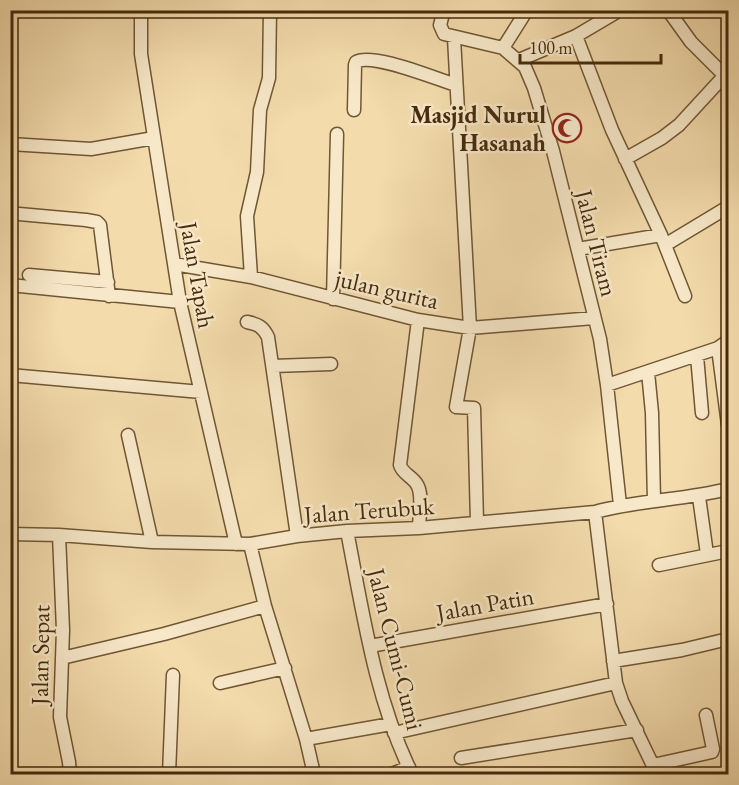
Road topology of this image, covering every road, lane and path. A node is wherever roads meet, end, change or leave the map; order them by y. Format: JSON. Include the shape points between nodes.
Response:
{"nodes":[{"id":1,"x":141,"y":10,"type":"edge"},
{"id":2,"x":270,"y":10,"type":"edge"},
{"id":3,"x":444,"y":10,"type":"edge"},
{"id":4,"x":527,"y":10,"type":"edge"},
{"id":5,"x":620,"y":10,"type":"edge"},
{"id":6,"x":668,"y":10,"type":"edge"},
{"id":7,"x":576,"y":36,"type":"junction"},
{"id":8,"x":454,"y":38,"type":"junction"},
{"id":9,"x":503,"y":48,"type":"junction"},
{"id":10,"x":519,"y":60,"type":"junction"},
{"id":11,"x":727,"y":77,"type":"edge"},
{"id":12,"x":456,"y":85,"type":"junction"},
{"id":13,"x":354,"y":110,"type":"dead end"},
{"id":14,"x":337,"y":134,"type":"dead end"},
{"id":15,"x":154,"y":138,"type":"junction"},
{"id":16,"x":10,"y":144,"type":"edge"},
{"id":17,"x":625,"y":159,"type":"junction"},
{"id":18,"x":729,"y":207,"type":"edge"},
{"id":19,"x":20,"y":214,"type":"dead end"},
{"id":20,"x":663,"y":240,"type":"junction"},
{"id":21,"x":578,"y":249,"type":"junction"},
{"id":22,"x":174,"y":264,"type":"junction"},
{"id":23,"x":29,"y":275,"type":"dead end"},
{"id":24,"x":251,"y":277,"type":"junction"},
{"id":25,"x":108,"y":282,"type":"junction"},
{"id":26,"x":10,"y":285,"type":"edge"},
{"id":27,"x":62,"y":285,"type":"junction"},
{"id":28,"x":109,"y":296,"type":"junction"},
{"id":29,"x":685,"y":296,"type":"dead end"},
{"id":30,"x":333,"y":299,"type":"junction"},
{"id":31,"x":180,"y":302,"type":"junction"},
{"id":32,"x":594,"y":318,"type":"junction"},
{"id":33,"x":418,"y":320,"type":"junction"},
{"id":34,"x":247,"y":322,"type":"dead end"},
{"id":35,"x":470,"y":328,"type":"junction"},
{"id":36,"x":724,"y":345,"type":"edge"},
{"id":37,"x":697,"y":356,"type":"junction"},
{"id":38,"x":331,"y":364,"type":"dead end"},
{"id":39,"x":273,"y":366,"type":"junction"},
{"id":40,"x":648,"y":372,"type":"junction"},
{"id":41,"x":10,"y":375,"type":"edge"},
{"id":42,"x":607,"y":385,"type":"junction"},
{"id":43,"x":201,"y":392,"type":"junction"},
{"id":44,"x":702,"y":413,"type":"dead end"},
{"id":45,"x":729,"y":425,"type":"edge"},
{"id":46,"x":128,"y":435,"type":"dead end"},
{"id":47,"x":729,"y":489,"type":"edge"},
{"id":48,"x":699,"y":497,"type":"junction"},
{"id":49,"x":654,"y":501,"type":"junction"},
{"id":50,"x":620,"y":506,"type":"junction"},
{"id":51,"x":595,"y":512,"type":"junction"},
{"id":52,"x":477,"y":522,"type":"junction"},
{"id":53,"x":419,"y":528,"type":"junction"},
{"id":54,"x":347,"y":531,"type":"junction"},
{"id":55,"x":10,"y":534,"type":"edge"},
{"id":56,"x":59,"y":535,"type":"junction"},
{"id":57,"x":297,"y":536,"type":"junction"},
{"id":58,"x":152,"y":542,"type":"junction"},
{"id":59,"x":236,"y":544,"type":"junction"},
{"id":60,"x":250,"y":544,"type":"junction"},
{"id":61,"x":729,"y":551,"type":"edge"},
{"id":62,"x":707,"y":554,"type":"junction"},
{"id":63,"x":659,"y":565,"type":"dead end"},
{"id":64,"x":607,"y":604,"type":"junction"},
{"id":65,"x":266,"y":606,"type":"junction"},
{"id":66,"x":729,"y":639,"type":"edge"},
{"id":67,"x":370,"y":646,"type":"junction"},
{"id":68,"x":62,"y":658,"type":"junction"},
{"id":69,"x":613,"y":661,"type":"junction"},
{"id":70,"x":285,"y":668,"type":"junction"},
{"id":71,"x":173,"y":675,"type":"dead end"},
{"id":72,"x":616,"y":682,"type":"junction"},
{"id":73,"x":220,"y":683,"type":"dead end"},
{"id":74,"x":706,"y":715,"type":"dead end"},
{"id":75,"x":392,"y":729,"type":"junction"},
{"id":76,"x":637,"y":730,"type":"junction"},
{"id":77,"x":306,"y":739,"type":"junction"},
{"id":78,"x":461,"y":758,"type":"dead end"},
{"id":79,"x":655,"y":770,"type":"edge"},
{"id":80,"x":411,"y":771,"type":"edge"},
{"id":81,"x":70,"y":774,"type":"edge"},
{"id":82,"x":169,"y":774,"type":"edge"},
{"id":83,"x":314,"y":774,"type":"edge"},
{"id":84,"x":392,"y":774,"type":"edge"}],
"edges":[{"from":1,"to":15,"type":"street","name":"Jalan Tapah","via":[[141,54]]},
{"from":2,"to":24,"type":"street","via":[[269,78],[260,110],[257,172],[247,216]]},
{"from":3,"to":8,"type":"street","via":[[442,32]]},
{"from":4,"to":9,"type":"street"},
{"from":5,"to":7,"type":"street"},
{"from":6,"to":11,"type":"street","via":[[691,42]]},
{"from":7,"to":10,"type":"street"},
{"from":7,"to":17,"type":"street"},
{"from":8,"to":9,"type":"street"},
{"from":8,"to":12,"type":"street"},
{"from":9,"to":10,"type":"street","name":"Jalan Tiram"},
{"from":10,"to":21,"type":"street","name":"Jalan Tiram","via":[[534,88]]},
{"from":11,"to":17,"type":"street","via":[[679,125]]},
{"from":12,"to":13,"type":"street","via":[[362,58],[355,65]]},
{"from":12,"to":35,"type":"street"},
{"from":14,"to":30,"type":"street"},
{"from":15,"to":16,"type":"street","via":[[92,149]]},
{"from":15,"to":22,"type":"street","name":"Jalan Tapah"},
{"from":17,"to":20,"type":"street"},
{"from":18,"to":20,"type":"street"},
{"from":19,"to":25,"type":"street","via":[[97,222],[102,230]]},
{"from":20,"to":21,"type":"street"},
{"from":20,"to":29,"type":"street"},
{"from":21,"to":32,"type":"street","name":"Jalan Tiram"},
{"from":22,"to":24,"type":"street","name":"julan gurita"},
{"from":22,"to":31,"type":"street","name":"Jalan Tapah"},
{"from":23,"to":27,"type":"street"},
{"from":24,"to":30,"type":"street","name":"julan gurita"},
{"from":25,"to":27,"type":"street"},
{"from":25,"to":28,"type":"street"},
{"from":26,"to":27,"type":"street"},
{"from":27,"to":28,"type":"street"},
{"from":28,"to":31,"type":"street"},
{"from":30,"to":33,"type":"street","name":"julan gurita"},
{"from":31,"to":43,"type":"street","name":"Jalan Tapah"},
{"from":32,"to":35,"type":"street","name":"julan gurita"},
{"from":32,"to":42,"type":"street","name":"Jalan Tiram"},
{"from":33,"to":35,"type":"street","name":"julan gurita"},
{"from":33,"to":53,"type":"street","via":[[400,465],[419,490]]},
{"from":34,"to":39,"type":"street","via":[[264,329]]},
{"from":35,"to":52,"type":"street","via":[[456,407],[474,408]]},
{"from":36,"to":37,"type":"street"},
{"from":36,"to":45,"type":"street"},
{"from":37,"to":40,"type":"street"},
{"from":37,"to":44,"type":"street"},
{"from":38,"to":39,"type":"street"},
{"from":39,"to":57,"type":"street"},
{"from":40,"to":42,"type":"street"},
{"from":40,"to":49,"type":"street"},
{"from":41,"to":43,"type":"street"},
{"from":42,"to":50,"type":"street","name":"Jalan Tiram"},
{"from":43,"to":59,"type":"street","name":"Jalan Tapah"},
{"from":46,"to":58,"type":"street"},
{"from":47,"to":48,"type":"street","name":"Jalan Terubuk"},
{"from":48,"to":49,"type":"street","name":"Jalan Terubuk"},
{"from":48,"to":62,"type":"street"},
{"from":49,"to":50,"type":"street","name":"Jalan Terubuk"},
{"from":50,"to":51,"type":"street","name":"Jalan Terubuk"},
{"from":51,"to":52,"type":"street","name":"Jalan Terubuk"},
{"from":51,"to":64,"type":"street"},
{"from":52,"to":53,"type":"street","name":"Jalan Terubuk"},
{"from":53,"to":54,"type":"street","name":"Jalan Terubuk"},
{"from":54,"to":57,"type":"street","name":"Jalan Terubuk"},
{"from":54,"to":67,"type":"street","name":"Jalan Cumi-Cumi"},
{"from":55,"to":56,"type":"street","name":"Jalan Terubuk"},
{"from":56,"to":58,"type":"street","name":"Jalan Terubuk"},
{"from":56,"to":68,"type":"street","name":"Jalan Sepat"},
{"from":57,"to":60,"type":"street","name":"Jalan Terubuk"},
{"from":58,"to":59,"type":"street","name":"Jalan Terubuk"},
{"from":59,"to":60,"type":"street","name":"Jalan Terubuk"},
{"from":60,"to":65,"type":"street"},
{"from":61,"to":62,"type":"street"},
{"from":62,"to":63,"type":"street"},
{"from":64,"to":67,"type":"street","name":"Jalan Patin"},
{"from":64,"to":69,"type":"street"},
{"from":65,"to":68,"type":"street"},
{"from":65,"to":70,"type":"street"},
{"from":66,"to":69,"type":"street"},
{"from":67,"to":75,"type":"street","name":"Jalan Cumi-Cumi"},
{"from":68,"to":81,"type":"street","name":"Jalan Sepat","via":[[60,717]]},
{"from":69,"to":72,"type":"street"},
{"from":70,"to":73,"type":"street"},
{"from":70,"to":77,"type":"street"},
{"from":71,"to":82,"type":"street"},
{"from":72,"to":75,"type":"street"},
{"from":72,"to":76,"type":"street"},
{"from":74,"to":79,"type":"street","via":[[712,752]]},
{"from":75,"to":77,"type":"street"},
{"from":75,"to":80,"type":"street","name":"Jalan Cumi-Cumi"},
{"from":76,"to":78,"type":"street"},
{"from":76,"to":79,"type":"street"},
{"from":77,"to":83,"type":"street"},
{"from":80,"to":84,"type":"street"}]}
